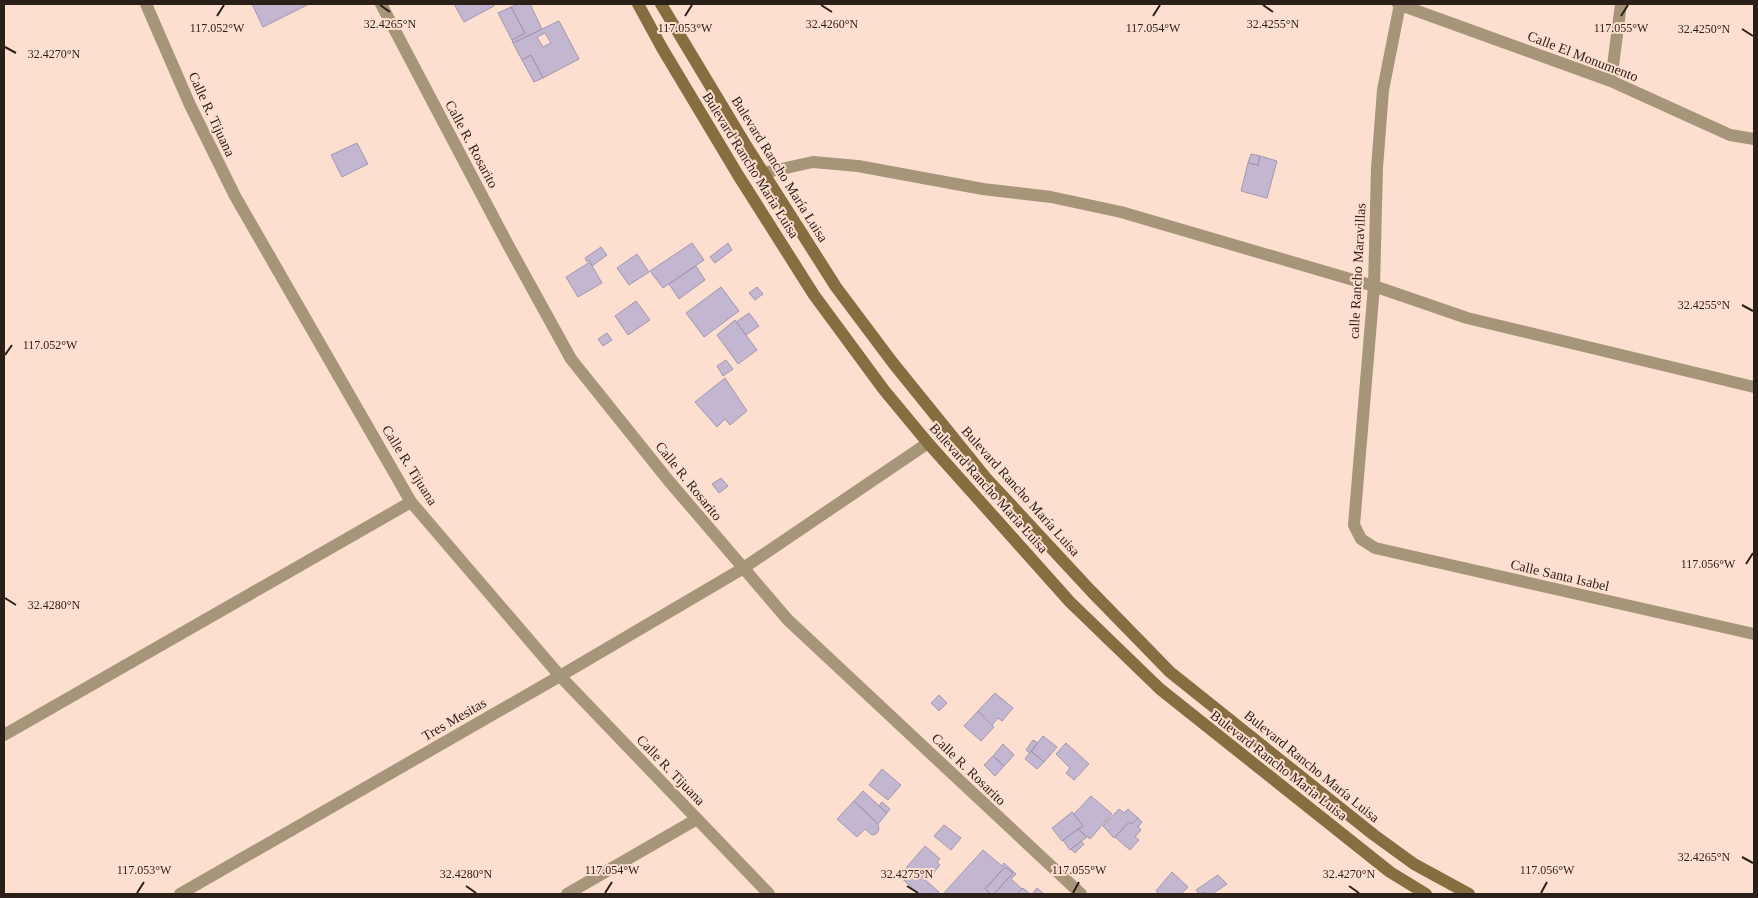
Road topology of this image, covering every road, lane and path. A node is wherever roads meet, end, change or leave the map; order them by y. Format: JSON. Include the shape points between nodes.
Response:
{"nodes":[{"id":1,"x":146,"y":4,"type":"edge"},
{"id":2,"x":381,"y":4,"type":"edge"},
{"id":3,"x":638,"y":4,"type":"edge"},
{"id":4,"x":661,"y":4,"type":"edge"},
{"id":5,"x":1399,"y":4,"type":"edge"},
{"id":6,"x":1621,"y":4,"type":"edge"},
{"id":7,"x":1612,"y":81,"type":"junction"},
{"id":8,"x":1754,"y":139,"type":"edge"},
{"id":9,"x":763,"y":173,"type":"junction"},
{"id":10,"x":1374,"y":286,"type":"junction"},
{"id":11,"x":1754,"y":387,"type":"edge"},
{"id":12,"x":928,"y":443,"type":"junction"},
{"id":13,"x":411,"y":502,"type":"junction"},
{"id":14,"x":1361,"y":539,"type":"joint"},
{"id":15,"x":742,"y":568,"type":"junction"},
{"id":16,"x":1754,"y":634,"type":"edge"},
{"id":17,"x":560,"y":676,"type":"junction"},
{"id":18,"x":4,"y":735,"type":"edge"},
{"id":19,"x":697,"y":819,"type":"junction"},
{"id":20,"x":180,"y":894,"type":"edge"},
{"id":21,"x":567,"y":894,"type":"edge"},
{"id":22,"x":769,"y":894,"type":"edge"},
{"id":23,"x":1081,"y":894,"type":"edge"},
{"id":24,"x":1426,"y":894,"type":"edge"},
{"id":25,"x":1469,"y":894,"type":"edge"}],
"edges":[{"from":1,"to":13,"type":"street","name":"Calle R. Tijuana","via":[[190,105],[236,196]]},
{"from":2,"to":15,"type":"street","name":"Calle R. Rosarito","via":[[572,359]]},
{"from":3,"to":12,"type":"street","name":"Bulevard Rancho Maria Luisa","via":[[738,175],[814,295],[884,390]]},
{"from":4,"to":9,"type":"street","name":"Bulevard Rancho María Luisa"},
{"from":5,"to":7,"type":"street","name":"Calle El Monumento"},
{"from":5,"to":10,"type":"street","name":"calle Rancho Maravillas","via":[[1383,90]]},
{"from":6,"to":7,"type":"street"},
{"from":7,"to":8,"type":"street","name":"Calle El Monumento","via":[[1730,135]]},
{"from":9,"to":10,"type":"street","via":[[814,162],[840,164],[983,189],[1051,196],[1121,212]]},
{"from":9,"to":25,"type":"street","name":"Bulevard Rancho María Luisa","via":[[836,287],[986,478],[1170,672],[1374,835],[1414,864]]},
{"from":10,"to":11,"type":"street","via":[[1467,318]]},
{"from":10,"to":14,"type":"street","name":"calle Rancho Maravillas","via":[[1354,525]]},
{"from":12,"to":15,"type":"street","name":"Tres Mesitas"},
{"from":12,"to":24,"type":"street","name":"Bulevard Rancho Maria Luisa","via":[[1070,602],[1160,689],[1390,872]]},
{"from":13,"to":17,"type":"street","name":"Calle R. Tijuana"},
{"from":13,"to":18,"type":"street"},
{"from":14,"to":16,"type":"street","name":"Calle Santa Isabel","via":[[1375,548]]},
{"from":15,"to":17,"type":"street","name":"Tres Mesitas"},
{"from":15,"to":23,"type":"street","name":"Calle R. Rosarito","via":[[788,620]]},
{"from":17,"to":19,"type":"street","name":"Calle R. Tijuana"},
{"from":17,"to":20,"type":"street","name":"Tres Mesitas"},
{"from":19,"to":21,"type":"street"},
{"from":19,"to":22,"type":"street","name":"Calle R. Tijuana"}]}
